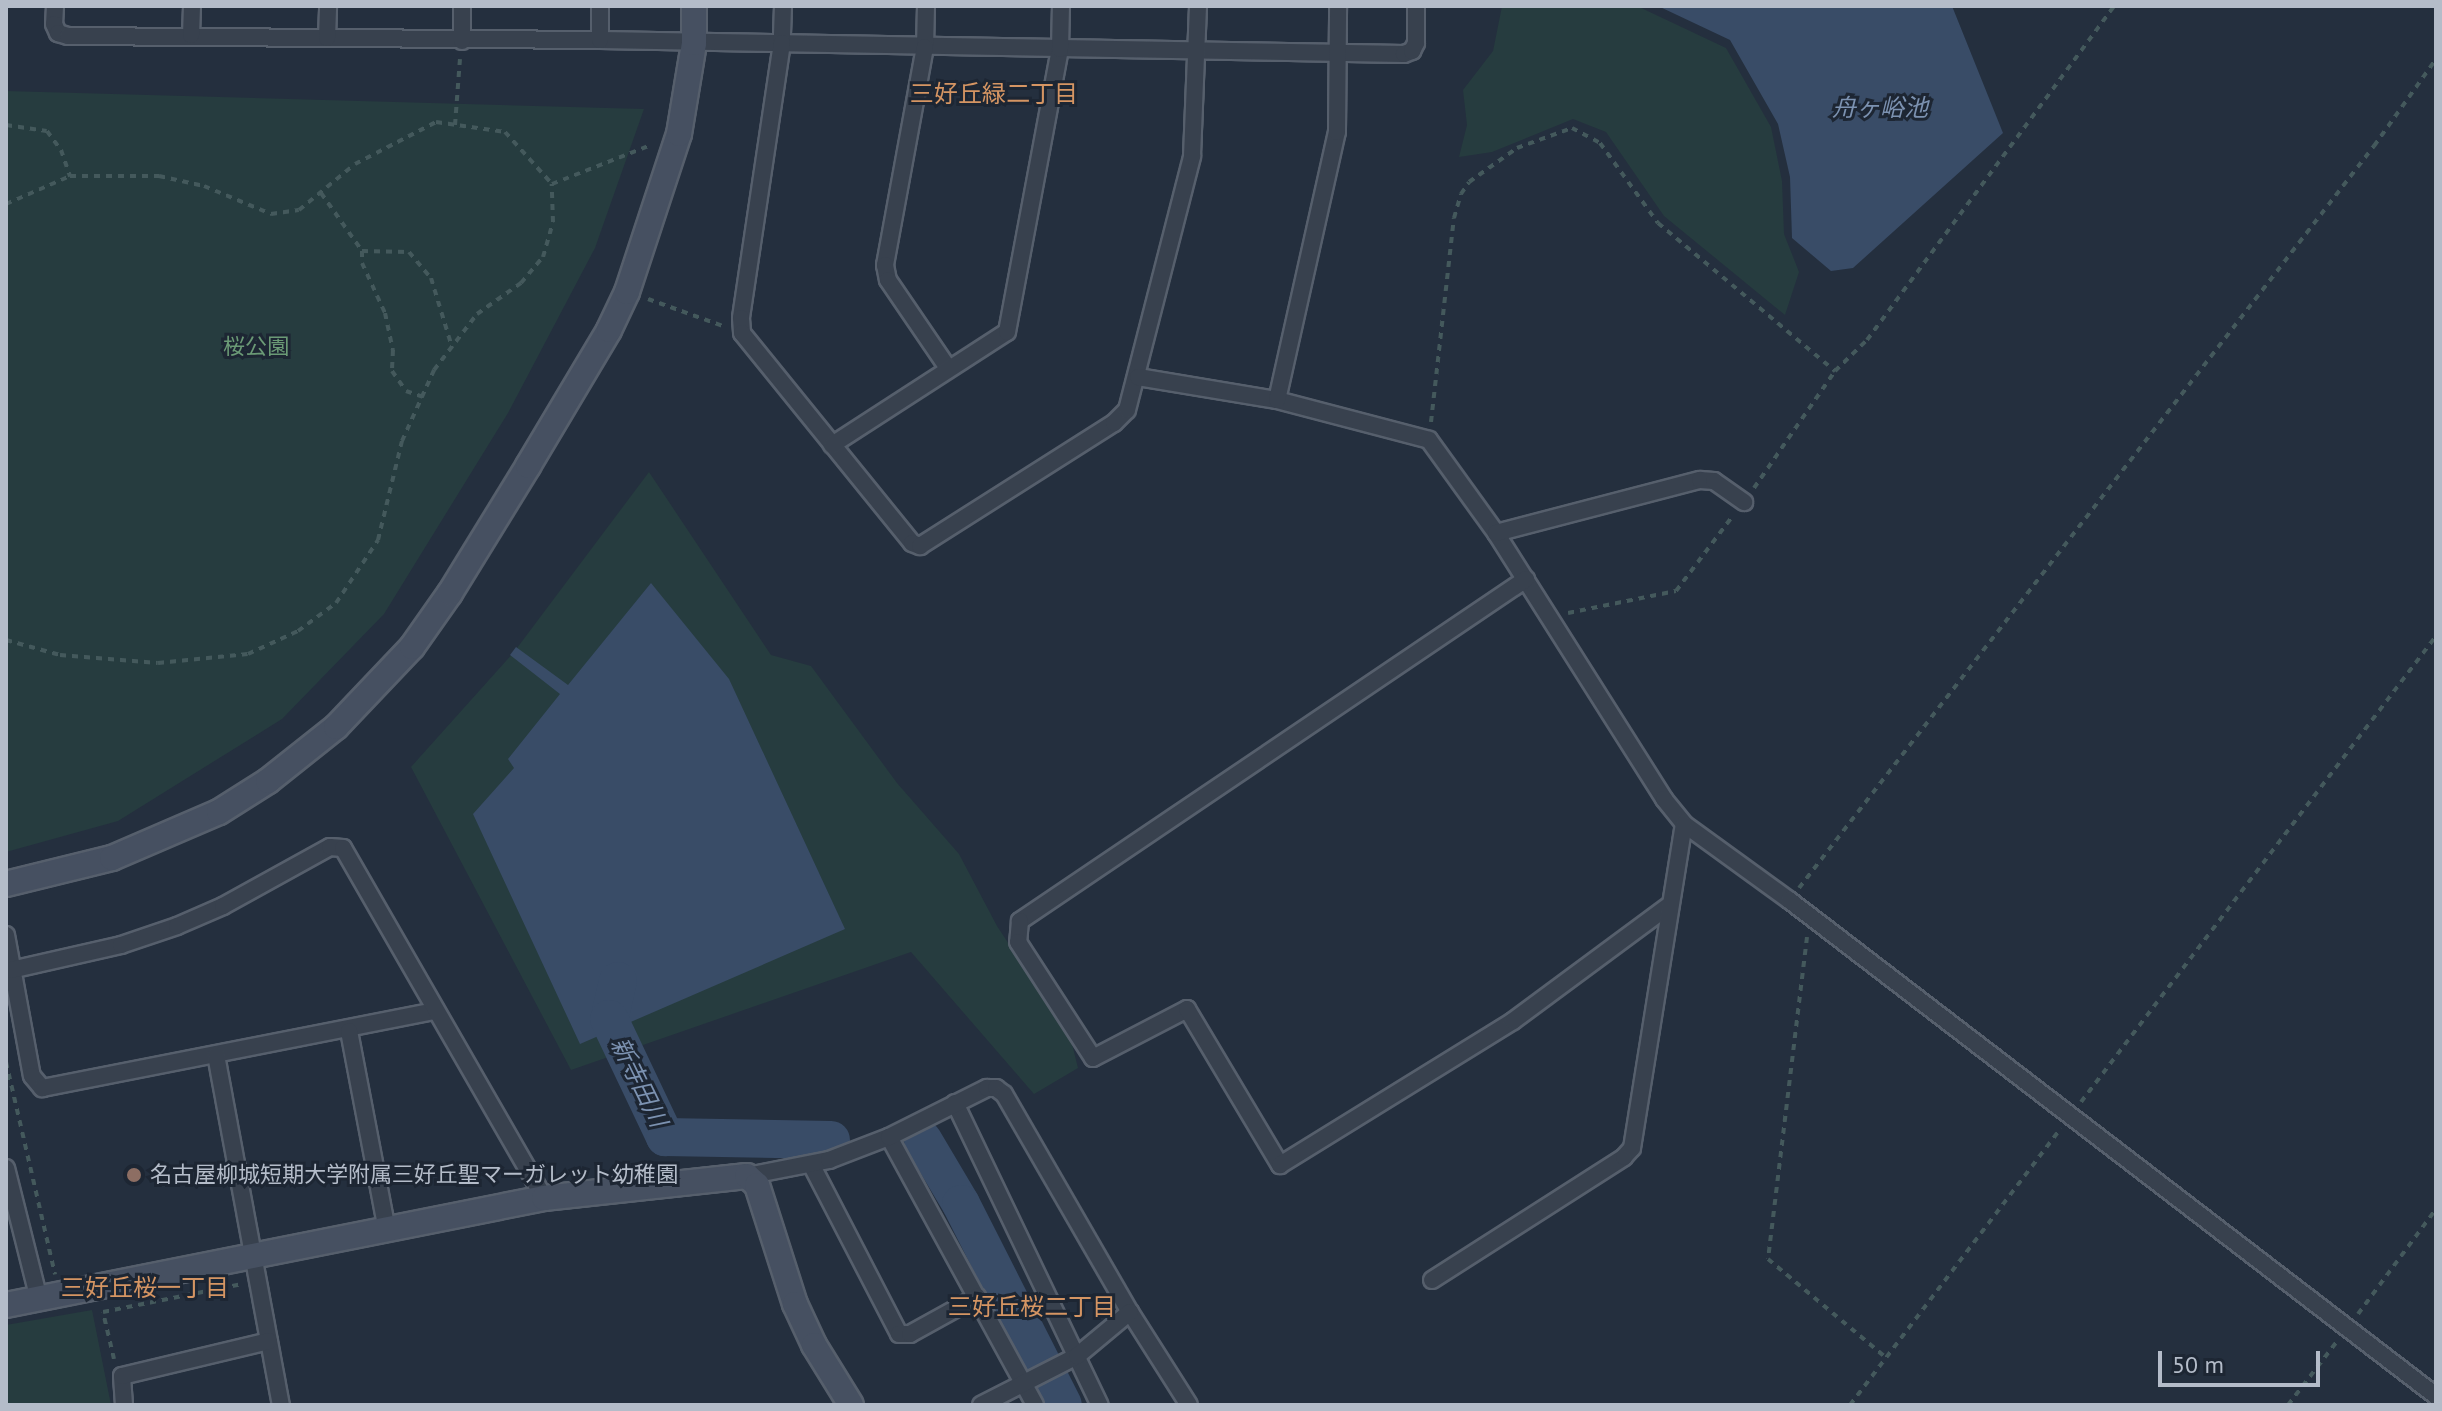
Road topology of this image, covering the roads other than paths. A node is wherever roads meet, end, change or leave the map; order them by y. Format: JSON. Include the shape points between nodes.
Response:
{"nodes":[{"id":1,"x":55,"y":6,"type":"edge"},
{"id":2,"x":192,"y":6,"type":"edge"},
{"id":3,"x":328,"y":6,"type":"edge"},
{"id":4,"x":462,"y":6,"type":"edge"},
{"id":5,"x":600,"y":6,"type":"edge"},
{"id":6,"x":694,"y":6,"type":"edge"},
{"id":7,"x":783,"y":6,"type":"edge"},
{"id":8,"x":926,"y":6,"type":"edge"},
{"id":9,"x":1061,"y":6,"type":"edge"},
{"id":10,"x":1198,"y":6,"type":"edge"},
{"id":11,"x":1338,"y":6,"type":"edge"},
{"id":12,"x":1416,"y":6,"type":"edge"},
{"id":13,"x":191,"y":35,"type":"junction"},
{"id":14,"x":327,"y":38,"type":"junction"},
{"id":15,"x":600,"y":40,"type":"junction"},
{"id":16,"x":462,"y":41,"type":"junction"},
{"id":17,"x":694,"y":43,"type":"junction"},
{"id":18,"x":782,"y":43,"type":"junction"},
{"id":19,"x":925,"y":47,"type":"junction"},
{"id":20,"x":1060,"y":49,"type":"junction"},
{"id":21,"x":1198,"y":51,"type":"junction"},
{"id":22,"x":1337,"y":52,"type":"junction"},
{"id":23,"x":948,"y":368,"type":"junction"},
{"id":24,"x":1138,"y":377,"type":"junction"},
{"id":25,"x":1277,"y":400,"type":"junction"},
{"id":26,"x":832,"y":445,"type":"junction"},
{"id":27,"x":1744,"y":502,"type":"road end"},
{"id":28,"x":1496,"y":533,"type":"junction"},
{"id":29,"x":1526,"y":579,"type":"junction"},
{"id":30,"x":1684,"y":824,"type":"junction"},
{"id":31,"x":6,"y":884,"type":"edge"},
{"id":32,"x":1670,"y":905,"type":"junction"},
{"id":33,"x":6,"y":935,"type":"edge"},
{"id":34,"x":11,"y":970,"type":"junction"},
{"id":35,"x":436,"y":1011,"type":"junction"},
{"id":36,"x":349,"y":1031,"type":"junction"},
{"id":37,"x":216,"y":1055,"type":"junction"},
{"id":38,"x":955,"y":1103,"type":"junction"},
{"id":39,"x":889,"y":1137,"type":"junction"},
{"id":40,"x":811,"y":1164,"type":"junction"},
{"id":41,"x":6,"y":1168,"type":"edge"},
{"id":42,"x":747,"y":1176,"type":"junction"},
{"id":43,"x":544,"y":1198,"type":"junction"},
{"id":44,"x":387,"y":1230,"type":"junction"},
{"id":45,"x":257,"y":1268,"type":"junction"},
{"id":46,"x":1432,"y":1280,"type":"dead end"},
{"id":47,"x":977,"y":1297,"type":"junction"},
{"id":48,"x":50,"y":1298,"type":"junction"},
{"id":49,"x":6,"y":1305,"type":"edge"},
{"id":50,"x":1130,"y":1312,"type":"junction"},
{"id":51,"x":269,"y":1341,"type":"junction"},
{"id":52,"x":1077,"y":1356,"type":"junction"},
{"id":53,"x":1024,"y":1382,"type":"junction"},
{"id":54,"x":2436,"y":1396,"type":"edge"},
{"id":55,"x":124,"y":1405,"type":"edge"},
{"id":56,"x":281,"y":1405,"type":"edge"},
{"id":57,"x":851,"y":1405,"type":"edge"},
{"id":58,"x":981,"y":1405,"type":"edge"},
{"id":59,"x":1035,"y":1405,"type":"edge"},
{"id":60,"x":1100,"y":1405,"type":"edge"},
{"id":61,"x":1189,"y":1405,"type":"edge"}],
"edges":[{"from":1,"to":13,"type":"street","via":[[54,24],[58,33],[68,36]]},
{"from":2,"to":13,"type":"street"},
{"from":3,"to":14,"type":"street"},
{"from":4,"to":16,"type":"street"},
{"from":5,"to":15,"type":"street"},
{"from":6,"to":17,"type":"street"},
{"from":7,"to":18,"type":"street"},
{"from":8,"to":19,"type":"street"},
{"from":9,"to":20,"type":"street"},
{"from":10,"to":21,"type":"street"},
{"from":11,"to":22,"type":"street"},
{"from":12,"to":22,"type":"street","via":[[1412,51]]},
{"from":13,"to":14,"type":"street"},
{"from":14,"to":16,"type":"street"},
{"from":15,"to":16,"type":"street"},
{"from":15,"to":17,"type":"street"},
{"from":17,"to":18,"type":"street"},
{"from":17,"to":31,"type":"street","via":[[679,134],[627,292],[609,330],[450,593],[391,673],[304,754],[219,812],[112,858]]},
{"from":18,"to":19,"type":"street"},
{"from":18,"to":26,"type":"street","via":[[742,333]]},
{"from":19,"to":20,"type":"street"},
{"from":19,"to":23,"type":"street","via":[[885,265],[888,280]]},
{"from":20,"to":21,"type":"street"},
{"from":20,"to":23,"type":"street","via":[[1010,326],[1002,337]]},
{"from":21,"to":22,"type":"street"},
{"from":21,"to":24,"type":"street","via":[[1192,156]]},
{"from":22,"to":25,"type":"street","via":[[1337,132]]},
{"from":23,"to":26,"type":"street"},
{"from":24,"to":25,"type":"street"},
{"from":24,"to":26,"type":"street","via":[[1121,418],[920,546],[912,543]]},
{"from":25,"to":28,"type":"street","via":[[1429,440]]},
{"from":27,"to":28,"type":"street","via":[[1714,481],[1700,480]]},
{"from":28,"to":29,"type":"street"},
{"from":29,"to":30,"type":"street"},
{"from":29,"to":32,"type":"street","via":[[1020,921],[1018,942],[1093,1058],[1187,1009],[1280,1165],[1513,1021]]},
{"from":30,"to":32,"type":"street"},
{"from":30,"to":54,"type":"street"},
{"from":32,"to":46,"type":"street","via":[[1632,1148]]},
{"from":33,"to":34,"type":"street"},
{"from":34,"to":35,"type":"street","via":[[121,945],[177,926],[339,847],[346,850]]},
{"from":34,"to":37,"type":"street","via":[[32,1076],[42,1088]]},
{"from":35,"to":36,"type":"street"},
{"from":35,"to":43,"type":"street"},
{"from":36,"to":37,"type":"street"},
{"from":36,"to":44,"type":"street"},
{"from":37,"to":45,"type":"street"},
{"from":38,"to":39,"type":"street"},
{"from":38,"to":50,"type":"street","via":[[993,1087],[1004,1094]]},
{"from":38,"to":52,"type":"street"},
{"from":39,"to":40,"type":"street"},
{"from":39,"to":47,"type":"street"},
{"from":40,"to":42,"type":"street"},
{"from":40,"to":47,"type":"street","via":[[899,1334],[910,1334]]},
{"from":41,"to":48,"type":"street"},
{"from":42,"to":43,"type":"street"},
{"from":42,"to":57,"type":"street","via":[[757,1185],[795,1304]]},
{"from":43,"to":44,"type":"street"},
{"from":44,"to":45,"type":"street"},
{"from":45,"to":48,"type":"street"},
{"from":45,"to":51,"type":"street"},
{"from":47,"to":53,"type":"street"},
{"from":48,"to":49,"type":"street"},
{"from":50,"to":52,"type":"street"},
{"from":50,"to":61,"type":"street"},
{"from":51,"to":55,"type":"street","via":[[131,1372],[122,1376],[120,1385]]},
{"from":51,"to":56,"type":"street"},
{"from":52,"to":53,"type":"street"},
{"from":52,"to":60,"type":"street"},
{"from":53,"to":58,"type":"street"},
{"from":53,"to":59,"type":"street"}]}
